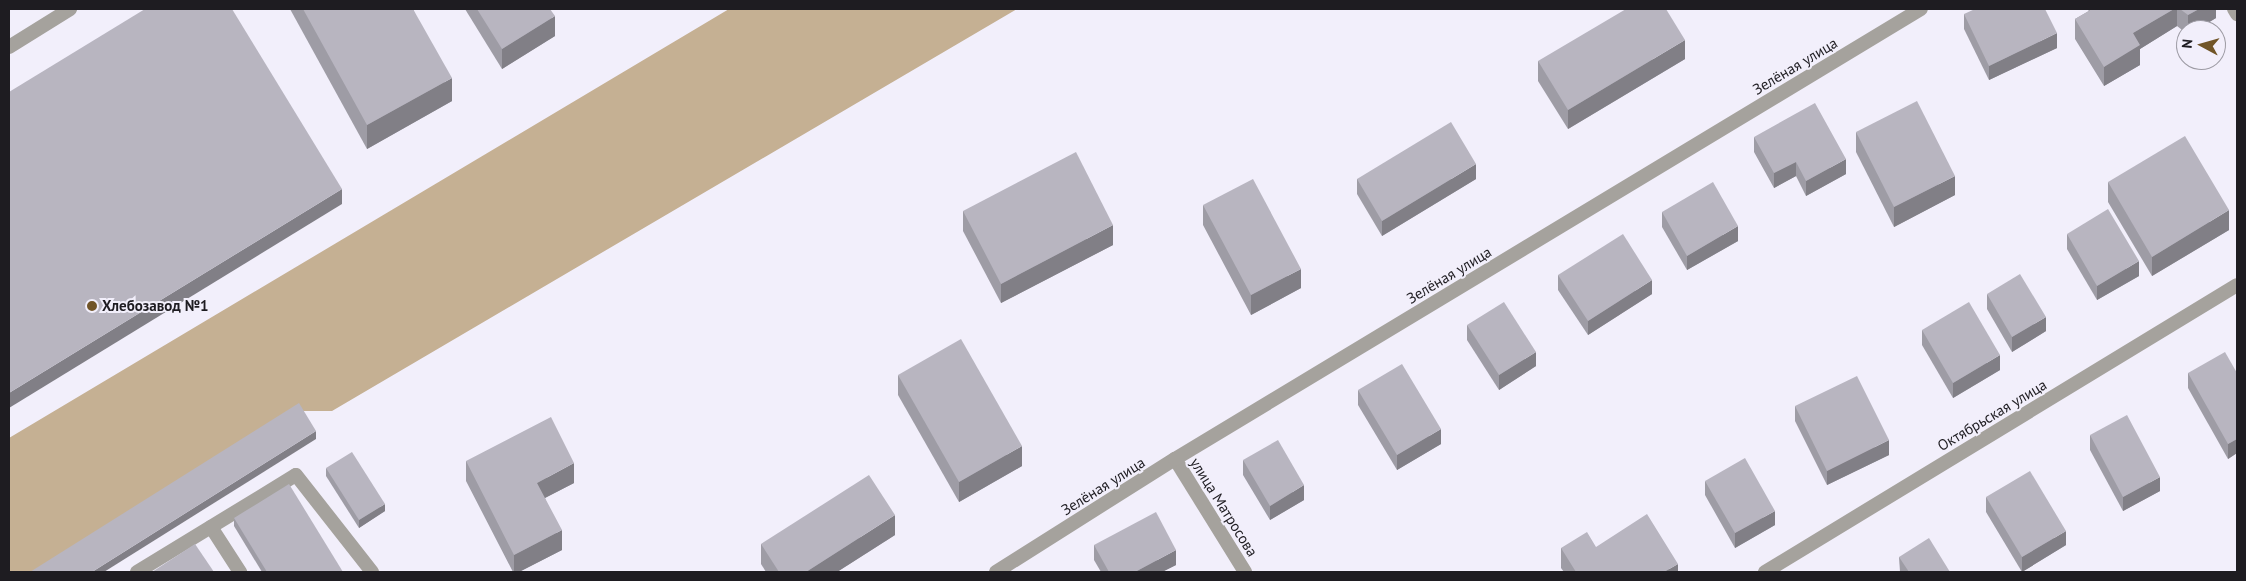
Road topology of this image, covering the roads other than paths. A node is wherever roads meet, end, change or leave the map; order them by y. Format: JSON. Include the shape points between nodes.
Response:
{"nodes":[{"id":1,"x":70,"y":9,"type":"edge"},
{"id":2,"x":1921,"y":9,"type":"edge"},
{"id":3,"x":2234,"y":9,"type":"edge"},
{"id":4,"x":2237,"y":14,"type":"edge"},
{"id":5,"x":9,"y":47,"type":"edge"},
{"id":6,"x":2237,"y":286,"type":"edge"},
{"id":7,"x":1175,"y":459,"type":"junction"},
{"id":8,"x":211,"y":527,"type":"junction"},
{"id":9,"x":136,"y":572,"type":"edge"},
{"id":10,"x":240,"y":572,"type":"edge"},
{"id":11,"x":372,"y":572,"type":"edge"},
{"id":12,"x":996,"y":572,"type":"edge"},
{"id":13,"x":1245,"y":572,"type":"edge"},
{"id":14,"x":1765,"y":572,"type":"edge"}],
"edges":[{"from":1,"to":5,"type":"street"},
{"from":2,"to":7,"type":"street","name":"Зелёная улица"},
{"from":3,"to":4,"type":"street"},
{"from":6,"to":14,"type":"street","name":"Октябрьская улица"},
{"from":7,"to":12,"type":"street","name":"Зелёная улица"},
{"from":7,"to":13,"type":"street","name":"улица Матросова"},
{"from":8,"to":9,"type":"street"},
{"from":8,"to":10,"type":"street"},
{"from":8,"to":11,"type":"street","via":[[296,476]]}]}
